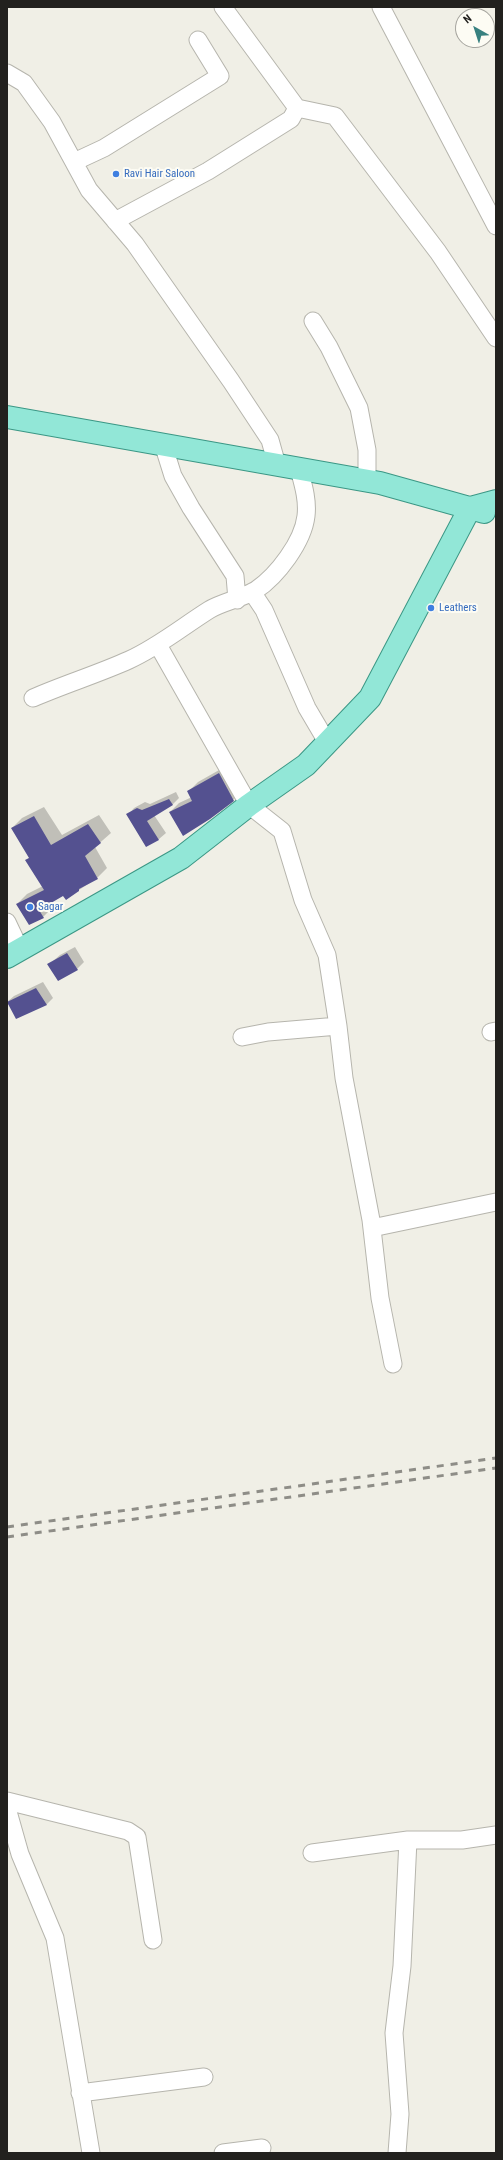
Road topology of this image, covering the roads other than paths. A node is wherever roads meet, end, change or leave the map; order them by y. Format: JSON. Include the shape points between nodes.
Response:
{"nodes":[{"id":1,"x":223,"y":7,"type":"edge"},
{"id":2,"x":381,"y":7,"type":"edge"},
{"id":3,"x":198,"y":40,"type":"dead end"},
{"id":4,"x":7,"y":73,"type":"edge"},
{"id":5,"x":297,"y":108,"type":"junction"},
{"id":6,"x":74,"y":162,"type":"junction"},
{"id":7,"x":115,"y":221,"type":"junction"},
{"id":8,"x":496,"y":226,"type":"edge"},
{"id":9,"x":313,"y":321,"type":"dead end"},
{"id":10,"x":496,"y":338,"type":"edge"},
{"id":11,"x":7,"y":417,"type":"edge"},
{"id":12,"x":163,"y":444,"type":"junction"},
{"id":13,"x":277,"y":464,"type":"junction"},
{"id":14,"x":299,"y":468,"type":"junction"},
{"id":15,"x":367,"y":481,"type":"junction"},
{"id":16,"x":496,"y":501,"type":"edge"},
{"id":17,"x":470,"y":508,"type":"junction"},
{"id":18,"x":496,"y":516,"type":"edge"},
{"id":19,"x":252,"y":592,"type":"junction"},
{"id":20,"x":237,"y":600,"type":"junction"},
{"id":21,"x":158,"y":645,"type":"junction"},
{"id":22,"x":33,"y":698,"type":"dead end"},
{"id":23,"x":327,"y":742,"type":"junction"},
{"id":24,"x":249,"y":805,"type":"junction"},
{"id":25,"x":113,"y":898,"type":"junction"},
{"id":26,"x":9,"y":940,"type":"edge"},
{"id":27,"x":7,"y":970,"type":"edge"},
{"id":28,"x":338,"y":1026,"type":"junction"},
{"id":29,"x":242,"y":1037,"type":"dead end"},
{"id":30,"x":496,"y":1202,"type":"edge"},
{"id":31,"x":372,"y":1228,"type":"junction"},
{"id":32,"x":393,"y":1364,"type":"dead end"},
{"id":33,"x":7,"y":1801,"type":"edge"},
{"id":34,"x":7,"y":1808,"type":"edge"},
{"id":35,"x":496,"y":1835,"type":"edge"},
{"id":36,"x":408,"y":1840,"type":"junction"},
{"id":37,"x":312,"y":1853,"type":"dead end"},
{"id":38,"x":153,"y":1940,"type":"dead end"},
{"id":39,"x":204,"y":2077,"type":"dead end"},
{"id":40,"x":80,"y":2093,"type":"junction"},
{"id":41,"x":262,"y":2148,"type":"dead end"},
{"id":42,"x":91,"y":2153,"type":"edge"},
{"id":43,"x":223,"y":2153,"type":"edge"},
{"id":44,"x":397,"y":2153,"type":"edge"}],
"edges":[{"from":1,"to":5,"type":"street"},
{"from":2,"to":8,"type":"street"},
{"from":3,"to":6,"type":"street","via":[[220,76],[104,148]]},
{"from":4,"to":6,"type":"street","via":[[24,83],[52,122]]},
{"from":5,"to":7,"type":"street","via":[[291,119],[208,171]]},
{"from":5,"to":10,"type":"street","via":[[335,116],[434,246]]},
{"from":6,"to":7,"type":"street","via":[[89,190]]},
{"from":7,"to":13,"type":"street","via":[[135,244],[231,381],[270,440]]},
{"from":9,"to":15,"type":"street","via":[[360,408],[367,450]]},
{"from":11,"to":12,"type":"main road"},
{"from":12,"to":13,"type":"main road"},
{"from":12,"to":20,"type":"street","via":[[173,476],[235,576]]},
{"from":13,"to":14,"type":"main road"},
{"from":14,"to":15,"type":"main road"},
{"from":14,"to":19,"type":"street","via":[[305,491],[306,517],[298,540],[280,568]]},
{"from":15,"to":17,"type":"main road"},
{"from":16,"to":17,"type":"main road"},
{"from":17,"to":18,"type":"main road"},
{"from":17,"to":23,"type":"main road","via":[[370,698]]},
{"from":19,"to":20,"type":"street"},
{"from":19,"to":23,"type":"street","via":[[264,610],[306,708]]},
{"from":20,"to":21,"type":"street","via":[[210,609]]},
{"from":21,"to":22,"type":"street","via":[[130,660]]},
{"from":21,"to":24,"type":"street"},
{"from":23,"to":24,"type":"main road","via":[[306,765]]},
{"from":24,"to":25,"type":"main road","via":[[181,858]]},
{"from":24,"to":28,"type":"street","via":[[282,831],[303,900],[327,955]]},
{"from":25,"to":26,"type":"main road"},
{"from":25,"to":27,"type":"main road","via":[[105,915]]},
{"from":28,"to":29,"type":"street","via":[[268,1032]]},
{"from":28,"to":31,"type":"street","via":[[344,1078]]},
{"from":30,"to":31,"type":"street"},
{"from":31,"to":32,"type":"street","via":[[380,1298]]},
{"from":33,"to":38,"type":"street","via":[[128,1831],[136,1836]]},
{"from":34,"to":40,"type":"street","via":[[20,1854],[54,1938]]},
{"from":35,"to":36,"type":"street","via":[[462,1840]]},
{"from":36,"to":37,"type":"street"},
{"from":36,"to":44,"type":"street","via":[[402,1966],[394,2033],[400,2114]]},
{"from":39,"to":40,"type":"street"},
{"from":40,"to":42,"type":"street"},
{"from":41,"to":43,"type":"street"}]}
